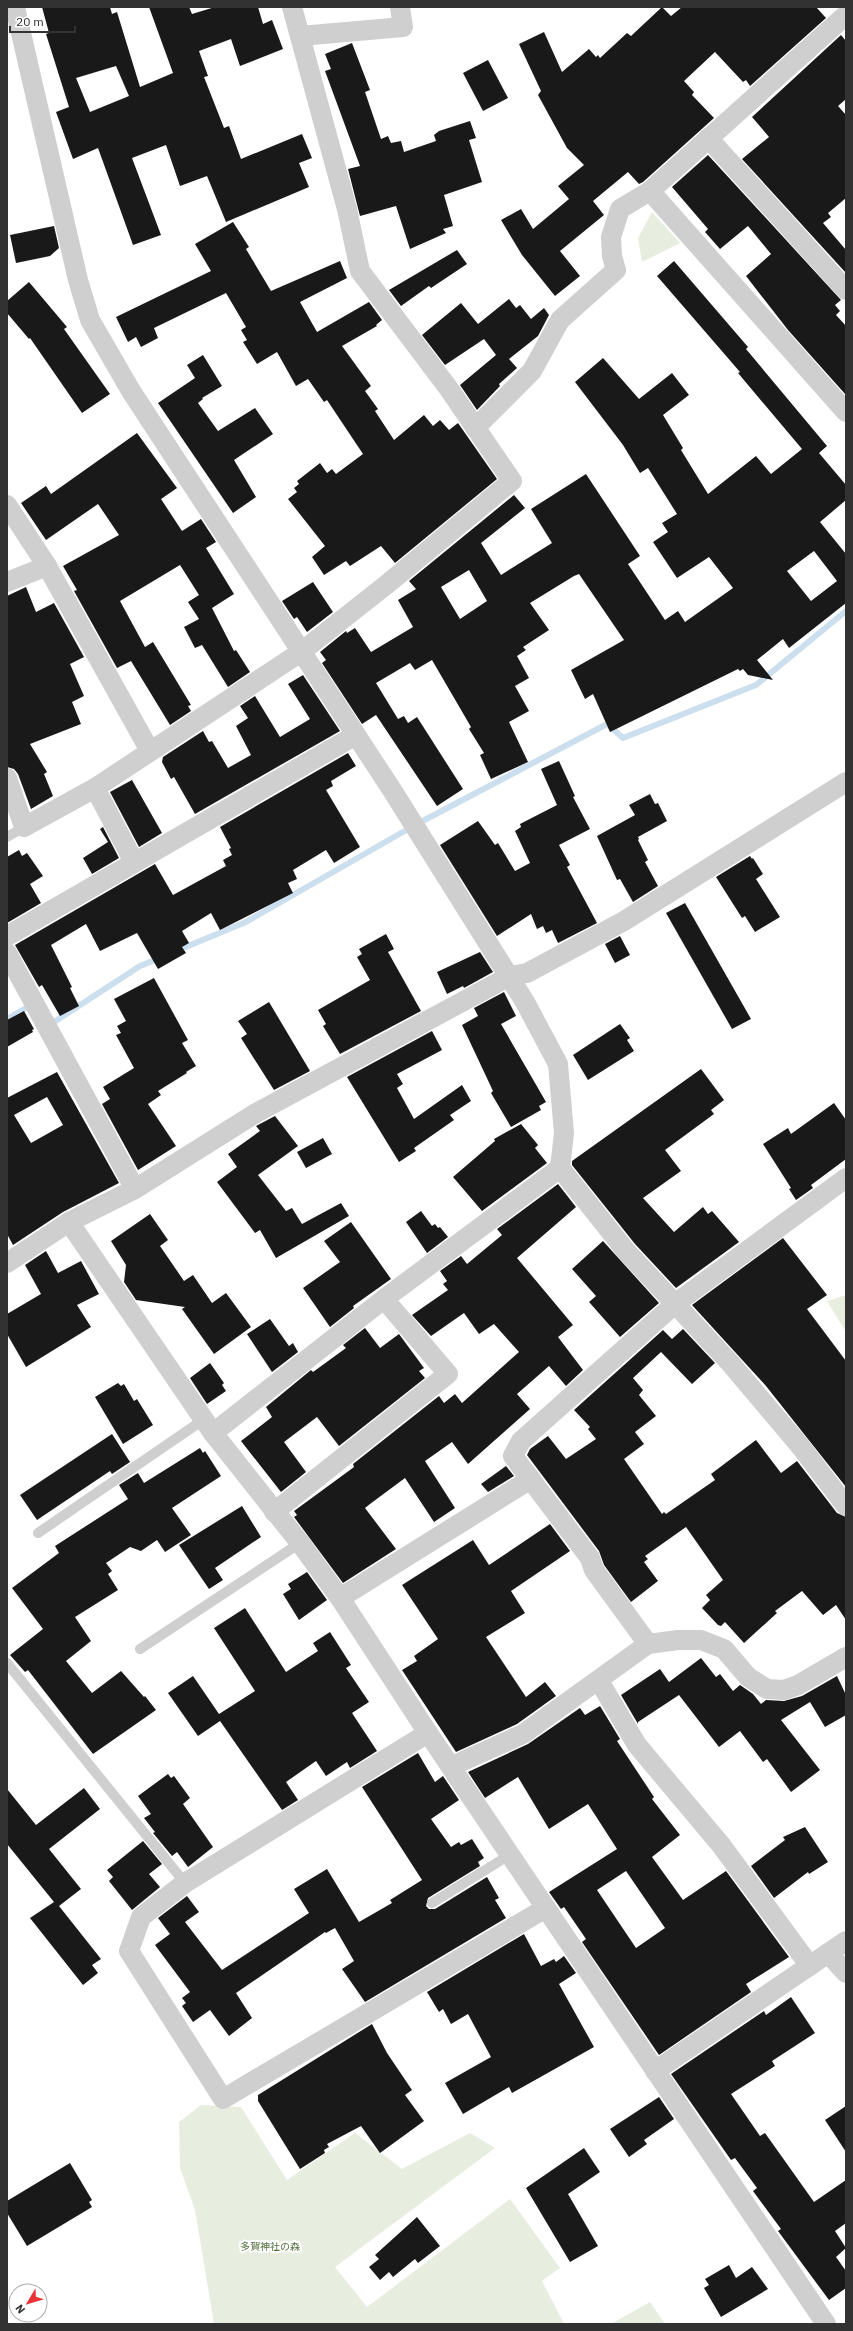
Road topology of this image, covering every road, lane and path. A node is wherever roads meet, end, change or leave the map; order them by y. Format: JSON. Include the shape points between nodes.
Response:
{"nodes":[{"id":1,"x":15,"y":7,"type":"edge"},
{"id":2,"x":292,"y":7,"type":"edge"},
{"id":3,"x":400,"y":7,"type":"edge"},
{"id":4,"x":846,"y":15,"type":"edge"},
{"id":5,"x":300,"y":36,"type":"junction"},
{"id":6,"x":708,"y":138,"type":"junction"},
{"id":7,"x":650,"y":191,"type":"junction"},
{"id":8,"x":846,"y":290,"type":"edge"},
{"id":9,"x":846,"y":412,"type":"edge"},
{"id":10,"x":475,"y":428,"type":"junction"},
{"id":11,"x":7,"y":505,"type":"edge"},
{"id":12,"x":47,"y":566,"type":"junction"},
{"id":13,"x":7,"y":582,"type":"edge"},
{"id":14,"x":301,"y":652,"type":"junction"},
{"id":15,"x":356,"y":735,"type":"junction"},
{"id":16,"x":150,"y":751,"type":"junction"},
{"id":17,"x":7,"y":778,"type":"edge"},
{"id":18,"x":846,"y":782,"type":"edge"},
{"id":19,"x":95,"y":788,"type":"junction"},
{"id":20,"x":15,"y":832,"type":"edge"},
{"id":21,"x":134,"y":862,"type":"junction"},
{"id":22,"x":7,"y":936,"type":"edge"},
{"id":23,"x":7,"y":953,"type":"edge"},
{"id":24,"x":510,"y":976,"type":"junction"},
{"id":25,"x":560,"y":1168,"type":"junction"},
{"id":26,"x":846,"y":1178,"type":"edge"},
{"id":27,"x":135,"y":1189,"type":"junction"},
{"id":28,"x":69,"y":1222,"type":"junction"},
{"id":29,"x":7,"y":1263,"type":"edge"},
{"id":30,"x":384,"y":1299,"type":"junction"},
{"id":31,"x":676,"y":1303,"type":"junction"},
{"id":32,"x":208,"y":1426,"type":"junction"},
{"id":33,"x":530,"y":1479,"type":"junction"},
{"id":34,"x":846,"y":1506,"type":"edge"},
{"id":35,"x":274,"y":1512,"type":"junction"},
{"id":36,"x":38,"y":1533,"type":"dead end"},
{"id":37,"x":300,"y":1543,"type":"junction"},
{"id":38,"x":340,"y":1598,"type":"junction"},
{"id":39,"x":648,"y":1644,"type":"junction"},
{"id":40,"x":140,"y":1649,"type":"dead end"},
{"id":41,"x":846,"y":1657,"type":"edge"},
{"id":42,"x":7,"y":1663,"type":"edge"},
{"id":43,"x":599,"y":1681,"type":"junction"},
{"id":44,"x":428,"y":1733,"type":"junction"},
{"id":45,"x":452,"y":1766,"type":"junction"},
{"id":46,"x":511,"y":1854,"type":"junction"},
{"id":47,"x":186,"y":1883,"type":"junction"},
{"id":48,"x":432,"y":1903,"type":"dead end"},
{"id":49,"x":546,"y":1908,"type":"junction"},
{"id":50,"x":846,"y":1941,"type":"edge"},
{"id":51,"x":828,"y":1953,"type":"junction"},
{"id":52,"x":810,"y":1966,"type":"junction"},
{"id":53,"x":846,"y":1974,"type":"edge"},
{"id":54,"x":655,"y":2072,"type":"junction"},
{"id":55,"x":826,"y":2324,"type":"edge"}],
"edges":[{"from":1,"to":14,"type":"street","via":[[78,280],[90,320],[132,391]]},
{"from":2,"to":5,"type":"street"},
{"from":3,"to":5,"type":"street","via":[[403,27]]},
{"from":4,"to":6,"type":"street"},
{"from":5,"to":10,"type":"street","via":[[347,209],[360,271],[449,389]]},
{"from":6,"to":7,"type":"street"},
{"from":6,"to":8,"type":"street"},
{"from":7,"to":9,"type":"street"},
{"from":7,"to":10,"type":"street","via":[[620,209],[610,237],[616,270],[560,320],[532,371]]},
{"from":10,"to":14,"type":"street","via":[[512,481]]},
{"from":11,"to":12,"type":"street"},
{"from":12,"to":13,"type":"street"},
{"from":12,"to":16,"type":"street"},
{"from":14,"to":15,"type":"street"},
{"from":14,"to":16,"type":"street"},
{"from":15,"to":21,"type":"street"},
{"from":15,"to":24,"type":"street"},
{"from":16,"to":19,"type":"street"},
{"from":17,"to":20,"type":"street"},
{"from":18,"to":24,"type":"street","via":[[624,922],[527,973]]},
{"from":19,"to":20,"type":"street"},
{"from":19,"to":21,"type":"street"},
{"from":21,"to":22,"type":"street"},
{"from":23,"to":27,"type":"street"},
{"from":24,"to":25,"type":"street","via":[[558,1064],[564,1133]]},
{"from":24,"to":27,"type":"street","via":[[256,1113]]},
{"from":25,"to":30,"type":"street"},
{"from":25,"to":31,"type":"street","via":[[626,1252]]},
{"from":26,"to":31,"type":"street"},
{"from":27,"to":28,"type":"street"},
{"from":28,"to":29,"type":"street"},
{"from":28,"to":32,"type":"street"},
{"from":30,"to":32,"type":"street"},
{"from":30,"to":35,"type":"street","via":[[448,1374]]},
{"from":31,"to":33,"type":"street","via":[[521,1441],[513,1456]]},
{"from":31,"to":34,"type":"street","via":[[791,1435]]},
{"from":32,"to":35,"type":"street"},
{"from":32,"to":36,"type":"lane"},
{"from":33,"to":38,"type":"street"},
{"from":33,"to":39,"type":"street","via":[[590,1558],[594,1570]]},
{"from":35,"to":37,"type":"street"},
{"from":37,"to":38,"type":"street"},
{"from":37,"to":40,"type":"lane"},
{"from":38,"to":44,"type":"street"},
{"from":39,"to":41,"type":"street","via":[[700,1640],[724,1649],[748,1677],[767,1689],[784,1690],[798,1685]]},
{"from":39,"to":43,"type":"street"},
{"from":42,"to":47,"type":"lane"},
{"from":43,"to":45,"type":"street","via":[[523,1734]]},
{"from":43,"to":52,"type":"street","via":[[637,1745],[722,1845]]},
{"from":44,"to":45,"type":"street"},
{"from":44,"to":47,"type":"street"},
{"from":45,"to":46,"type":"street"},
{"from":46,"to":48,"type":"lane"},
{"from":46,"to":49,"type":"street"},
{"from":47,"to":49,"type":"street","via":[[141,1917],[129,1951],[223,2099]]},
{"from":49,"to":54,"type":"street"},
{"from":50,"to":51,"type":"street"},
{"from":51,"to":52,"type":"street"},
{"from":51,"to":53,"type":"street"},
{"from":52,"to":54,"type":"street"},
{"from":54,"to":55,"type":"street"}]}
